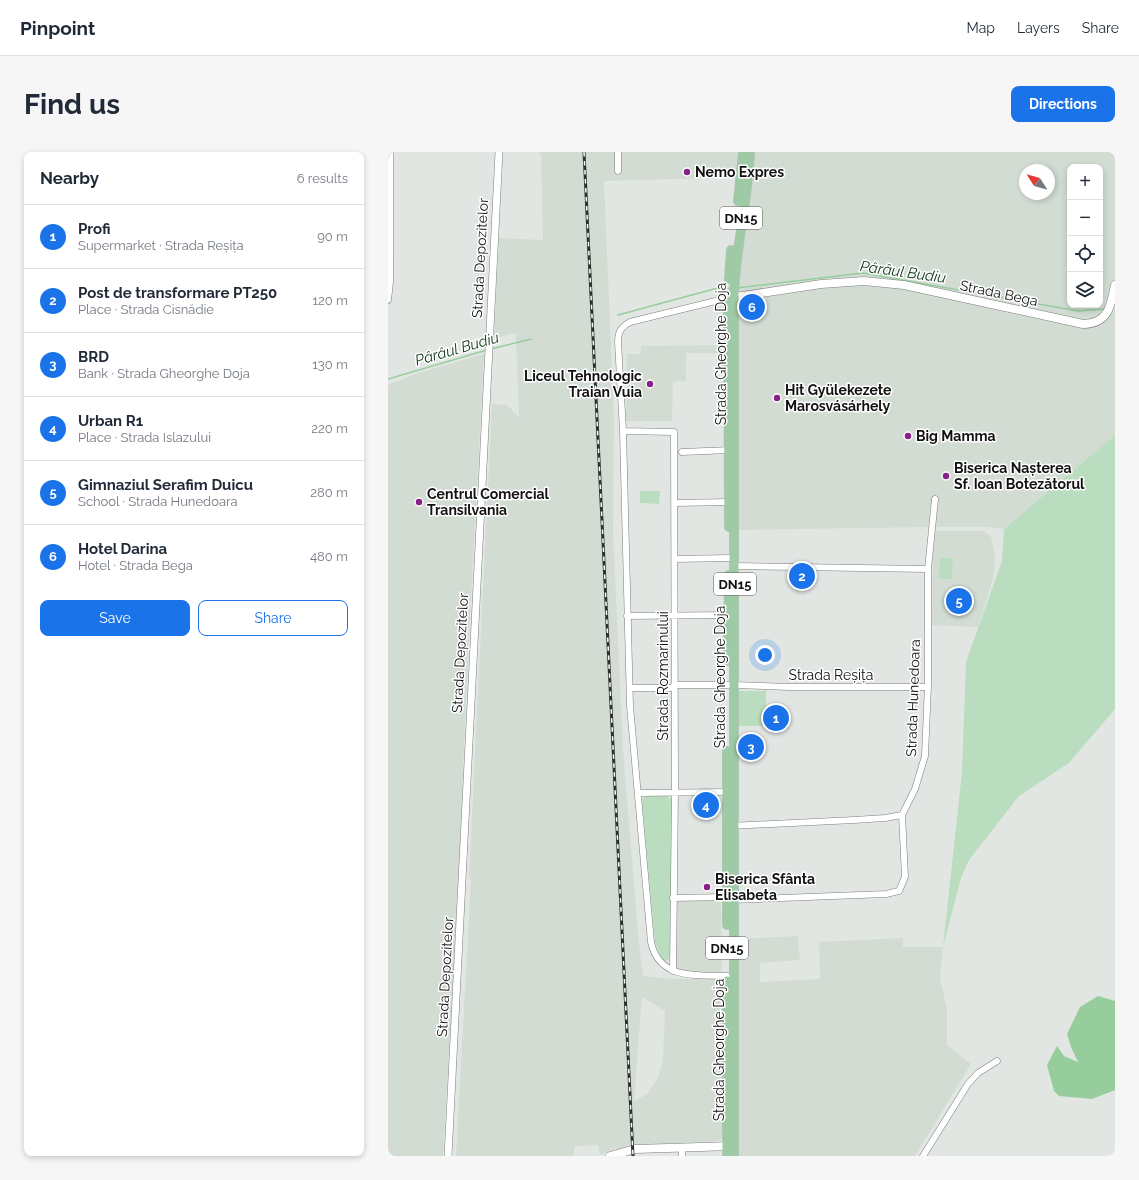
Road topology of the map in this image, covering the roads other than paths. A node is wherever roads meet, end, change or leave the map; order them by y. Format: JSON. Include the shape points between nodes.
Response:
{"nodes":[{"id":1,"x":390,"y":152,"type":"edge"},
{"id":2,"x":499,"y":152,"type":"edge"},
{"id":3,"x":618,"y":152,"type":"edge"},
{"id":4,"x":743,"y":152,"type":"edge"},
{"id":5,"x":750,"y":152,"type":"edge"},
{"id":6,"x":618,"y":171,"type":"dead end"},
{"id":7,"x":1115,"y":285,"type":"edge"},
{"id":8,"x":731,"y":292,"type":"junction"},
{"id":9,"x":388,"y":300,"type":"edge"},
{"id":10,"x":623,"y":431,"type":"junction"},
{"id":11,"x":732,"y":450,"type":"junction"},
{"id":12,"x":682,"y":452,"type":"dead end"},
{"id":13,"x":935,"y":498,"type":"dead end"},
{"id":14,"x":729,"y":502,"type":"junction"},
{"id":15,"x":675,"y":503,"type":"junction"},
{"id":16,"x":729,"y":558,"type":"junction"},
{"id":17,"x":675,"y":559,"type":"junction"},
{"id":18,"x":735,"y":566,"type":"junction"},
{"id":19,"x":928,"y":569,"type":"junction"},
{"id":20,"x":728,"y":615,"type":"junction"},
{"id":21,"x":627,"y":616,"type":"junction"},
{"id":22,"x":674,"y":616,"type":"junction"},
{"id":23,"x":731,"y":685,"type":"junction"},
{"id":24,"x":674,"y":687,"type":"junction"},
{"id":25,"x":928,"y":687,"type":"junction"},
{"id":26,"x":630,"y":688,"type":"junction"},
{"id":27,"x":675,"y":792,"type":"junction"},
{"id":28,"x":726,"y":792,"type":"junction"},
{"id":29,"x":638,"y":793,"type":"junction"},
{"id":30,"x":902,"y":815,"type":"junction"},
{"id":31,"x":730,"y":826,"type":"junction"},
{"id":32,"x":673,"y":898,"type":"junction"},
{"id":33,"x":730,"y":899,"type":"junction"},
{"id":34,"x":673,"y":971,"type":"junction"},
{"id":35,"x":726,"y":976,"type":"junction"},
{"id":36,"x":997,"y":1061,"type":"dead end"},
{"id":37,"x":730,"y":1146,"type":"junction"},
{"id":38,"x":682,"y":1152,"type":"edge"},
{"id":39,"x":448,"y":1156,"type":"edge"},
{"id":40,"x":610,"y":1156,"type":"edge"},
{"id":41,"x":726,"y":1156,"type":"edge"},
{"id":42,"x":734,"y":1156,"type":"edge"},
{"id":43,"x":923,"y":1156,"type":"edge"}],
"edges":[{"from":1,"to":9,"type":"street"},
{"from":2,"to":39,"type":"street","name":"Strada Depozitelor"},
{"from":3,"to":6,"type":"street"},
{"from":4,"to":8,"type":"main road","name":"Strada Gheorghe Doja","number":"DN15","via":[[732,240]]},
{"from":5,"to":8,"type":"main road","name":"Strada Gheorghe Doja","number":"DN15"},
{"from":7,"to":8,"type":"main road","name":"Strada Bega","via":[[1107,313],[1101,320],[1092,324],[1082,324],[904,285],[864,282]]},
{"from":8,"to":10,"type":"street","via":[[622,326],[618,333],[618,342]]},
{"from":8,"to":11,"type":"main road","name":"Strada Gheorghe Doja","number":"DN15"},
{"from":10,"to":15,"type":"street","name":"Strada Rozmarinului","via":[[674,432]]},
{"from":10,"to":21,"type":"street"},
{"from":11,"to":12,"type":"street"},
{"from":11,"to":14,"type":"main road","name":"Strada Gheorghe Doja","number":"DN15"},
{"from":11,"to":18,"type":"main road","name":"Strada Gheorghe Doja","number":"DN15"},
{"from":13,"to":19,"type":"street","name":"Strada Hunedoara"},
{"from":14,"to":15,"type":"street"},
{"from":14,"to":16,"type":"main road","name":"Strada Gheorghe Doja","number":"DN15"},
{"from":15,"to":17,"type":"street","name":"Strada Rozmarinului"},
{"from":16,"to":17,"type":"street"},
{"from":16,"to":20,"type":"main road","name":"Strada Gheorghe Doja","number":"DN15"},
{"from":17,"to":22,"type":"street","name":"Strada Rozmarinului"},
{"from":18,"to":19,"type":"street"},
{"from":18,"to":23,"type":"main road","name":"Strada Gheorghe Doja","number":"DN15"},
{"from":19,"to":25,"type":"street","name":"Strada Hunedoara"},
{"from":20,"to":22,"type":"street"},
{"from":20,"to":23,"type":"main road","name":"Strada Gheorghe Doja","number":"DN15"},
{"from":21,"to":22,"type":"street"},
{"from":21,"to":26,"type":"street"},
{"from":22,"to":24,"type":"street","name":"Strada Rozmarinului"},
{"from":23,"to":24,"type":"street","name":"Strada Reșița"},
{"from":23,"to":25,"type":"street","name":"Strada Reșița"},
{"from":23,"to":28,"type":"main road","name":"Strada Gheorghe Doja","number":"DN15"},
{"from":23,"to":31,"type":"main road","name":"Strada Gheorghe Doja","number":"DN15"},
{"from":24,"to":26,"type":"street","name":"Strada Reșița"},
{"from":24,"to":27,"type":"street","name":"Strada Rozmarinului"},
{"from":25,"to":30,"type":"street","name":"Strada Hunedoara","via":[[924,756],[915,789]]},
{"from":26,"to":29,"type":"street"},
{"from":27,"to":28,"type":"street"},
{"from":27,"to":29,"type":"street"},
{"from":27,"to":32,"type":"street","name":"Strada Rozmarinului"},
{"from":28,"to":31,"type":"main road","name":"Strada Gheorghe Doja","number":"DN15"},
{"from":29,"to":34,"type":"street","via":[[651,942],[656,957]]},
{"from":30,"to":31,"type":"street"},
{"from":30,"to":33,"type":"street","via":[[905,877],[899,891],[886,894]]},
{"from":31,"to":33,"type":"main road","name":"Strada Gheorghe Doja","number":"DN15"},
{"from":32,"to":33,"type":"street"},
{"from":32,"to":34,"type":"street","name":"Strada Rozmarinului"},
{"from":33,"to":35,"type":"main road","name":"Strada Gheorghe Doja","number":"DN15"},
{"from":33,"to":37,"type":"main road","name":"Strada Gheorghe Doja","number":"DN15"},
{"from":34,"to":35,"type":"street","via":[[690,975]]},
{"from":35,"to":37,"type":"main road","name":"Strada Gheorghe Doja","number":"DN15"},
{"from":36,"to":43,"type":"street","via":[[978,1073],[968,1084]]},
{"from":37,"to":38,"type":"main road"},
{"from":37,"to":41,"type":"main road","name":"Strada Gheorghe Doja","number":"DN15"},
{"from":37,"to":42,"type":"main road","name":"Strada Gheorghe Doja","number":"DN15"},
{"from":38,"to":40,"type":"main road","via":[[632,1150]]}]}
